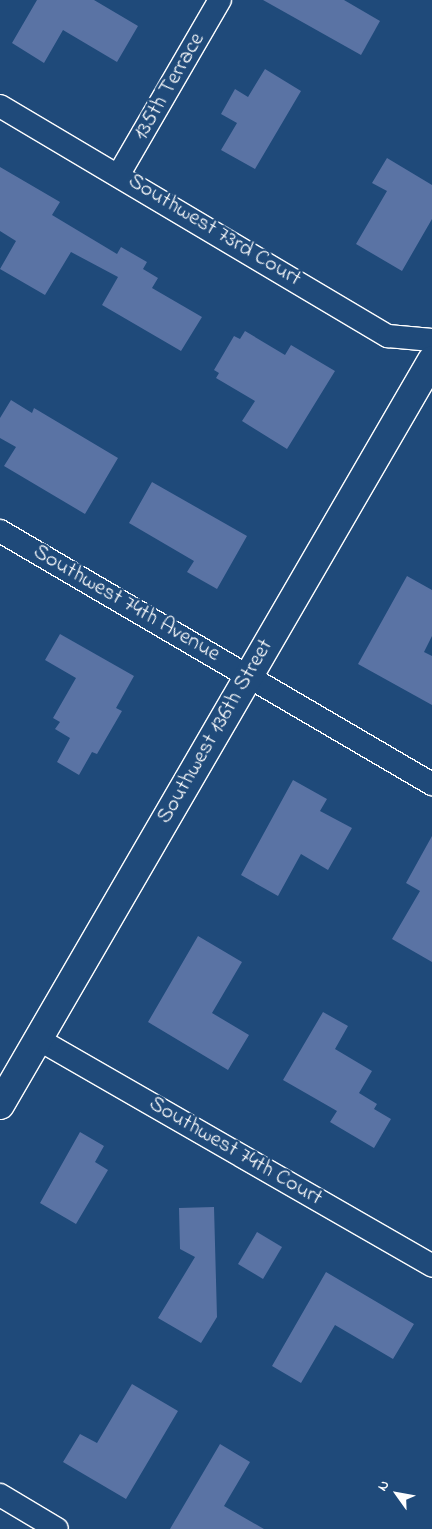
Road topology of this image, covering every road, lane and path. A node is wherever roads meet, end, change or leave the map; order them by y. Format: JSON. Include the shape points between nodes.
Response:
{"nodes":[{"id":1,"x":220,"y":0,"type":"edge"},
{"id":2,"x":0,"y":106,"type":"edge"},
{"id":3,"x":118,"y":174,"type":"junction"},
{"id":4,"x":432,"y":340,"type":"edge"},
{"id":5,"x":432,"y":360,"type":"edge"},
{"id":6,"x":0,"y":531,"type":"edge"},
{"id":7,"x":248,"y":676,"type":"junction"},
{"id":8,"x":432,"y":784,"type":"edge"},
{"id":9,"x":38,"y":1039,"type":"junction"},
{"id":10,"x":0,"y":1105,"type":"edge"},
{"id":11,"x":432,"y":1266,"type":"edge"},
{"id":12,"x":0,"y":1495,"type":"edge"},
{"id":13,"x":57,"y":1529,"type":"edge"}],
"edges":[{"from":1,"to":3,"type":"street","name":"135th Terrace"},
{"from":2,"to":3,"type":"street","name":"Southwest 73rd Court"},
{"from":3,"to":4,"type":"street","name":"Southwest 73rd Court","via":[[388,336]]},
{"from":5,"to":7,"type":"street","name":"Southwest 136th Street"},
{"from":6,"to":7,"type":"street","name":"Southwest 74th Avenue"},
{"from":7,"to":8,"type":"street","name":"Southwest 74th Avenue"},
{"from":7,"to":9,"type":"street","name":"Southwest 136th Street"},
{"from":9,"to":10,"type":"street","name":"Southwest 136th Street"},
{"from":9,"to":11,"type":"street","name":"Southwest 74th Court"},
{"from":12,"to":13,"type":"street"}]}
